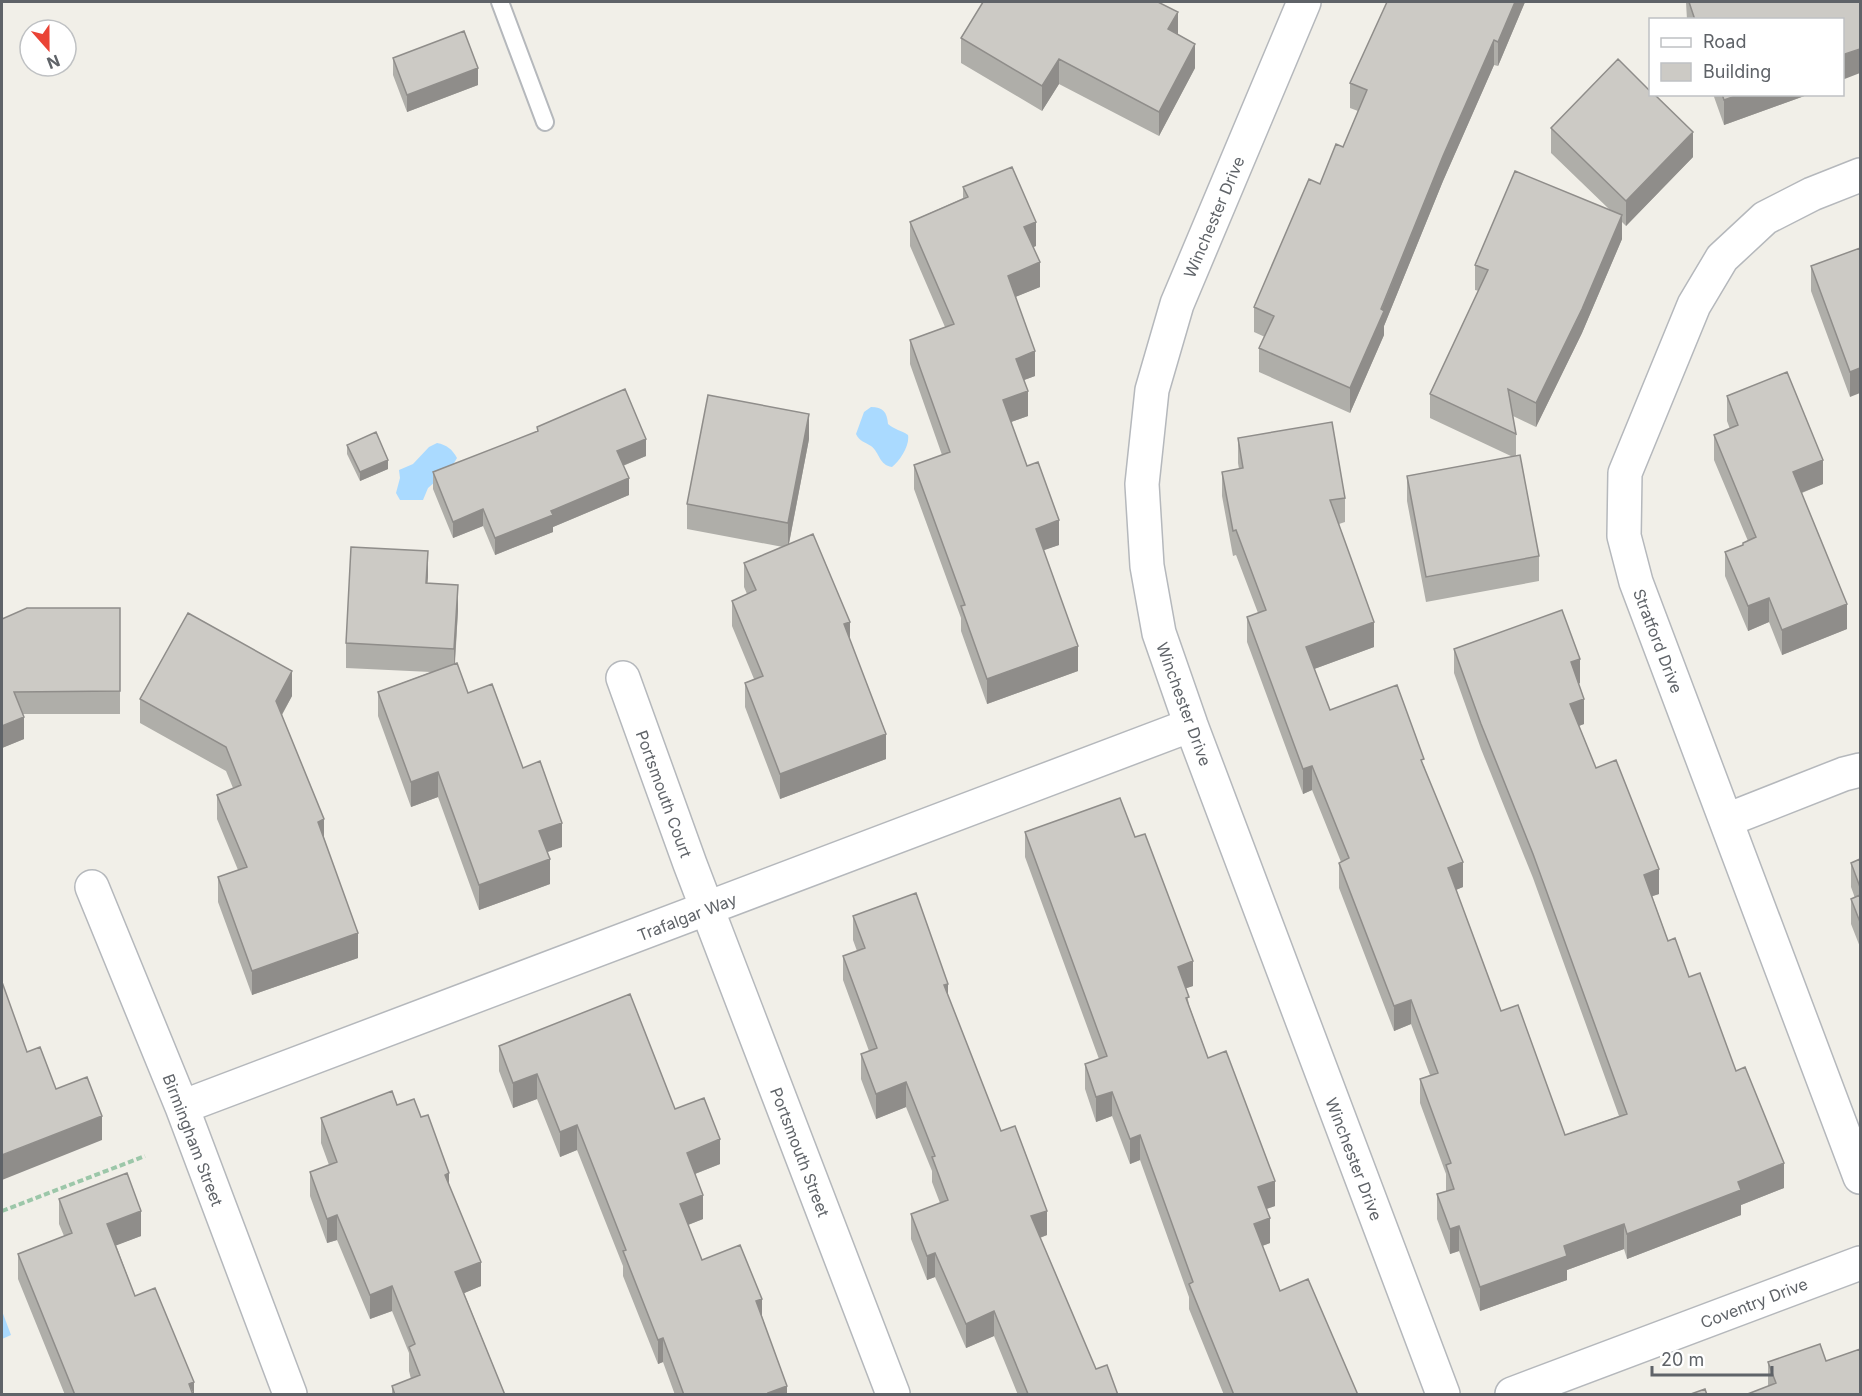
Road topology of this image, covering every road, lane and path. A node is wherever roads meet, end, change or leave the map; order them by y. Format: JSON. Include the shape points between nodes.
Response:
{"nodes":[{"id":1,"x":500,"y":2,"type":"edge"},
{"id":2,"x":1304,"y":2,"type":"edge"},
{"id":3,"x":545,"y":122,"type":"dead end"},
{"id":4,"x":1860,"y":175,"type":"edge"},
{"id":5,"x":623,"y":678,"type":"dead end"},
{"id":6,"x":1191,"y":725,"type":"junction"},
{"id":7,"x":1860,"y":770,"type":"edge"},
{"id":8,"x":1727,"y":820,"type":"junction"},
{"id":9,"x":92,"y":887,"type":"dead end"},
{"id":10,"x":708,"y":909,"type":"junction"},
{"id":11,"x":182,"y":1107,"type":"junction"},
{"id":12,"x":145,"y":1156,"type":"dead end"},
{"id":13,"x":1860,"y":1178,"type":"edge"},
{"id":14,"x":2,"y":1211,"type":"edge"},
{"id":15,"x":1860,"y":1263,"type":"edge"},
{"id":16,"x":290,"y":1395,"type":"edge"},
{"id":17,"x":893,"y":1395,"type":"edge"},
{"id":18,"x":1443,"y":1395,"type":"edge"},
{"id":19,"x":1512,"y":1395,"type":"edge"}],
"edges":[{"from":1,"to":3,"type":"lane"},
{"from":2,"to":6,"type":"street","name":"Winchester Drive","via":[[1177,304],[1152,390],[1142,484],[1147,566],[1159,633]]},
{"from":4,"to":8,"type":"street","name":"Stratford Drive","via":[[1765,218],[1722,258],[1694,305],[1624,473],[1624,536],[1636,582]]},
{"from":5,"to":10,"type":"street","name":"Portsmouth Court"},
{"from":6,"to":10,"type":"street","name":"Trafalgar Way"},
{"from":6,"to":18,"type":"street","name":"Winchester Drive"},
{"from":7,"to":8,"type":"street"},
{"from":8,"to":13,"type":"street","name":"Stratford Drive"},
{"from":9,"to":11,"type":"street","name":"Birmingham Street"},
{"from":10,"to":11,"type":"street","name":"Trafalgar Way"},
{"from":10,"to":17,"type":"street","name":"Portsmouth Street"},
{"from":11,"to":16,"type":"street","name":"Birmingham Street"},
{"from":12,"to":14,"type":"path"},
{"from":15,"to":19,"type":"street","name":"Coventry Drive"}]}
